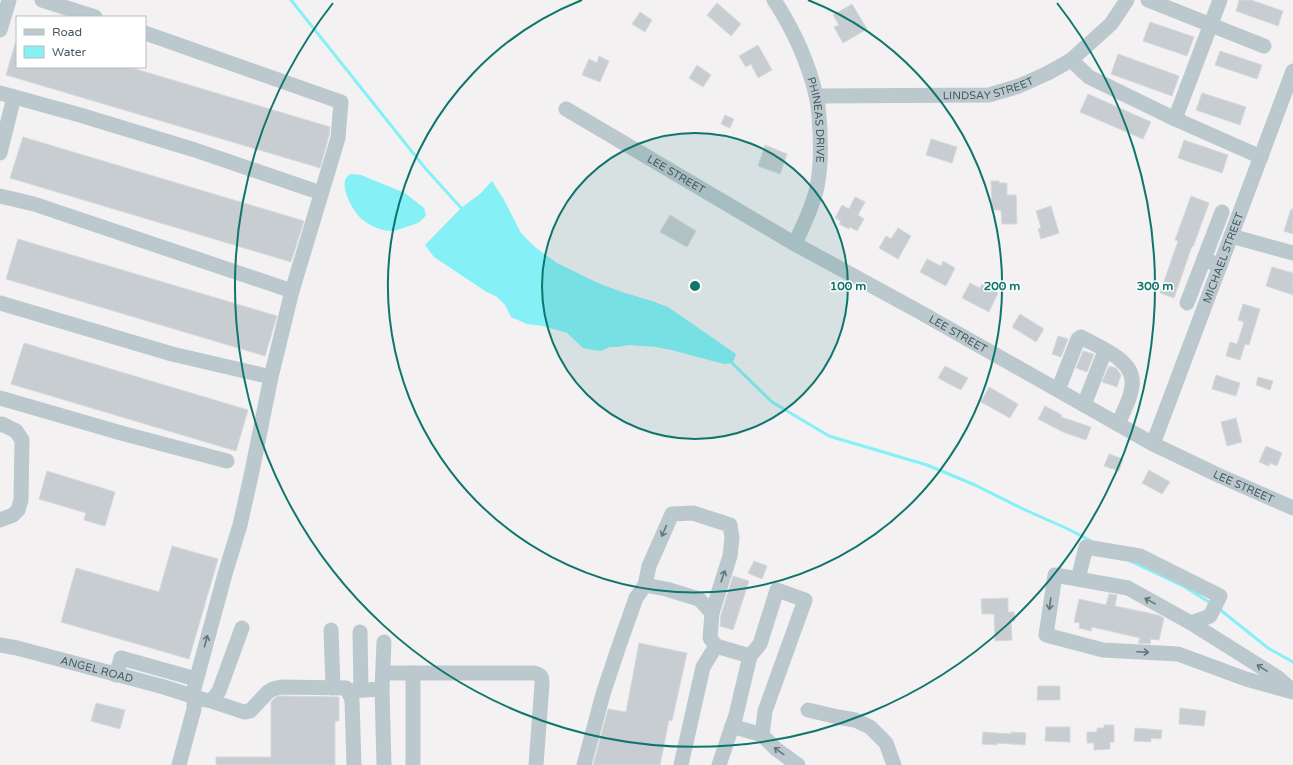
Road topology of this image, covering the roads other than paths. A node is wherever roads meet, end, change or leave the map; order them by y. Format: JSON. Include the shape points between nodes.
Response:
{"nodes":[{"id":1,"x":9,"y":0,"type":"edge"},
{"id":2,"x":45,"y":0,"type":"edge"},
{"id":3,"x":774,"y":0,"type":"edge"},
{"id":4,"x":1127,"y":0,"type":"edge"},
{"id":5,"x":1148,"y":0,"type":"edge"},
{"id":6,"x":1220,"y":0,"type":"edge"},
{"id":7,"x":92,"y":16,"type":"edge"},
{"id":8,"x":1210,"y":25,"type":"junction"},
{"id":9,"x":0,"y":30,"type":"edge"},
{"id":10,"x":146,"y":33,"type":"edge"},
{"id":11,"x":1264,"y":46,"type":"dead end"},
{"id":12,"x":1071,"y":60,"type":"junction"},
{"id":13,"x":1293,"y":71,"type":"edge"},
{"id":14,"x":7,"y":95,"type":"edge"},
{"id":15,"x":816,"y":96,"type":"junction"},
{"id":16,"x":566,"y":109,"type":"dead end"},
{"id":17,"x":1175,"y":119,"type":"junction"},
{"id":18,"x":0,"y":153,"type":"edge"},
{"id":19,"x":1261,"y":157,"type":"junction"},
{"id":20,"x":321,"y":193,"type":"junction"},
{"id":21,"x":0,"y":196,"type":"edge"},
{"id":22,"x":1222,"y":212,"type":"dead end"},
{"id":23,"x":1231,"y":236,"type":"junction"},
{"id":24,"x":795,"y":244,"type":"junction"},
{"id":25,"x":1293,"y":253,"type":"edge"},
{"id":26,"x":1204,"y":259,"type":"junction"},
{"id":27,"x":1220,"y":266,"type":"junction"},
{"id":28,"x":292,"y":291,"type":"junction"},
{"id":29,"x":0,"y":303,"type":"edge"},
{"id":30,"x":1188,"y":303,"type":"dead end"},
{"id":31,"x":1105,"y":351,"type":"junction"},
{"id":32,"x":271,"y":377,"type":"junction"},
{"id":33,"x":1058,"y":390,"type":"junction"},
{"id":34,"x":0,"y":398,"type":"edge"},
{"id":35,"x":1084,"y":405,"type":"junction"},
{"id":36,"x":1118,"y":424,"type":"junction"},
{"id":37,"x":0,"y":425,"type":"edge"},
{"id":38,"x":1153,"y":444,"type":"junction"},
{"id":39,"x":226,"y":461,"type":"dead end"},
{"id":40,"x":1293,"y":508,"type":"edge"},
{"id":41,"x":0,"y":520,"type":"edge"},
{"id":42,"x":1078,"y":579,"type":"junction"},
{"id":43,"x":645,"y":585,"type":"junction"},
{"id":44,"x":712,"y":613,"type":"junction"},
{"id":45,"x":1191,"y":623,"type":"junction"},
{"id":46,"x":242,"y":628,"type":"dead end"},
{"id":47,"x":331,"y":630,"type":"dead end"},
{"id":48,"x":360,"y":632,"type":"dead end"},
{"id":49,"x":384,"y":642,"type":"dead end"},
{"id":50,"x":0,"y":645,"type":"edge"},
{"id":51,"x":716,"y":646,"type":"junction"},
{"id":52,"x":750,"y":656,"type":"junction"},
{"id":53,"x":383,"y":673,"type":"junction"},
{"id":54,"x":413,"y":673,"type":"junction"},
{"id":55,"x":116,"y":675,"type":"junction"},
{"id":56,"x":196,"y":679,"type":"junction"},
{"id":57,"x":333,"y":688,"type":"junction"},
{"id":58,"x":382,"y":689,"type":"junction"},
{"id":59,"x":354,"y":691,"type":"junction"},
{"id":60,"x":1293,"y":691,"type":"edge"},
{"id":61,"x":192,"y":696,"type":"junction"},
{"id":62,"x":211,"y":701,"type":"junction"},
{"id":63,"x":808,"y":710,"type":"dead end"},
{"id":64,"x":732,"y":726,"type":"junction"},
{"id":65,"x":762,"y":735,"type":"junction"},
{"id":66,"x":179,"y":765,"type":"edge"},
{"id":67,"x":354,"y":765,"type":"edge"},
{"id":68,"x":384,"y":765,"type":"edge"},
{"id":69,"x":413,"y":765,"type":"edge"},
{"id":70,"x":536,"y":765,"type":"edge"},
{"id":71,"x":584,"y":765,"type":"edge"},
{"id":72,"x":681,"y":765,"type":"edge"},
{"id":73,"x":719,"y":765,"type":"edge"},
{"id":74,"x":798,"y":765,"type":"edge"},
{"id":75,"x":894,"y":765,"type":"edge"}],
"edges":[{"from":1,"to":9,"type":"street"},
{"from":2,"to":7,"type":"street"},
{"from":3,"to":15,"type":"street","name":"PHINEAS DRIVE","via":[[796,39]]},
{"from":4,"to":12,"type":"street","name":"LINDSAY STREET","via":[[1111,24]]},
{"from":5,"to":8,"type":"street"},
{"from":6,"to":8,"type":"street"},
{"from":8,"to":11,"type":"street"},
{"from":8,"to":17,"type":"street"},
{"from":10,"to":20,"type":"street","via":[[341,102],[338,138]]},
{"from":12,"to":15,"type":"street","name":"LINDSAY STREET","via":[[1019,86],[989,95]]},
{"from":12,"to":17,"type":"street","via":[[1089,77]]},
{"from":13,"to":19,"type":"street","name":"MICHAEL STREET"},
{"from":14,"to":18,"type":"street"},
{"from":14,"to":20,"type":"street","via":[[195,150]]},
{"from":15,"to":24,"type":"street","name":"PHINEAS DRIVE","via":[[822,150],[818,182],[812,206]]},
{"from":16,"to":24,"type":"street","name":"LEE STREET"},
{"from":17,"to":19,"type":"street"},
{"from":19,"to":23,"type":"street","name":"MICHAEL STREET"},
{"from":20,"to":28,"type":"street"},
{"from":21,"to":28,"type":"street","via":[[34,204]]},
{"from":22,"to":26,"type":"street"},
{"from":23,"to":25,"type":"street"},
{"from":23,"to":27,"type":"street","name":"MICHAEL STREET"},
{"from":24,"to":33,"type":"street","name":"LEE STREET"},
{"from":26,"to":27,"type":"street"},
{"from":26,"to":30,"type":"street"},
{"from":27,"to":38,"type":"street","name":"MICHAEL STREET"},
{"from":28,"to":32,"type":"street"},
{"from":29,"to":32,"type":"street","via":[[172,354]]},
{"from":31,"to":33,"type":"street","via":[[1081,338],[1078,339]]},
{"from":31,"to":35,"type":"street"},
{"from":31,"to":36,"type":"street","via":[[1119,358],[1129,368],[1132,376],[1129,400]]},
{"from":56,"to":32,"type":"street","one_way":true,"via":[[224,574],[240,526]]},
{"from":33,"to":35,"type":"street","name":"LEE STREET"},
{"from":34,"to":39,"type":"street"},
{"from":35,"to":36,"type":"street","name":"LEE STREET"},
{"from":36,"to":38,"type":"street","name":"LEE STREET"},
{"from":37,"to":41,"type":"street","via":[[16,431],[22,440],[21,500],[18,510],[13,515]]},
{"from":38,"to":40,"type":"street","name":"LEE STREET"},
{"from":45,"to":42,"type":"street","one_way":true,"via":[[1128,588]]},
{"from":42,"to":45,"type":"street","via":[[1086,547],[1140,556],[1220,596],[1210,616]]},
{"from":42,"to":60,"type":"street","one_way":true,"via":[[1055,575],[1046,635],[1103,650],[1178,654],[1246,678]]},
{"from":43,"to":44,"type":"street","via":[[699,599]]},
{"from":44,"to":43,"type":"street","one_way":true,"via":[[730,556],[730,525],[693,513],[672,514],[649,566]]},
{"from":43,"to":71,"type":"street","via":[[636,598],[619,646]]},
{"from":44,"to":51,"type":"street","via":[[710,638]]},
{"from":60,"to":45,"type":"street","one_way":true,"via":[[1277,677]]},
{"from":46,"to":62,"type":"street","via":[[219,692]]},
{"from":47,"to":57,"type":"street"},
{"from":48,"to":59,"type":"street"},
{"from":49,"to":53,"type":"street"},
{"from":50,"to":55,"type":"street","name":"ANGEL ROAD"},
{"from":51,"to":52,"type":"street"},
{"from":51,"to":72,"type":"street","via":[[703,667]]},
{"from":52,"to":64,"type":"street"},
{"from":52,"to":65,"type":"street","via":[[760,644],[777,590],[805,600],[765,711]]},
{"from":53,"to":54,"type":"street"},
{"from":53,"to":58,"type":"street"},
{"from":54,"to":69,"type":"street"},
{"from":54,"to":70,"type":"street","via":[[540,675],[542,684]]},
{"from":55,"to":56,"type":"street","via":[[121,658]]},
{"from":55,"to":61,"type":"street","name":"ANGEL ROAD"},
{"from":56,"to":61,"type":"street"},
{"from":57,"to":59,"type":"street"},
{"from":57,"to":62,"type":"street","name":"ANGEL ROAD","via":[[273,689],[250,711],[244,712]]},
{"from":58,"to":59,"type":"street"},
{"from":58,"to":68,"type":"street"},
{"from":59,"to":67,"type":"street"},
{"from":61,"to":62,"type":"street","name":"ANGEL ROAD"},
{"from":61,"to":66,"type":"street","via":[[194,709]]},
{"from":63,"to":75,"type":"street","via":[[855,720],[870,727],[886,743]]},
{"from":64,"to":65,"type":"street"},
{"from":64,"to":73,"type":"street"},
{"from":74,"to":65,"type":"street","one_way":true}]}
